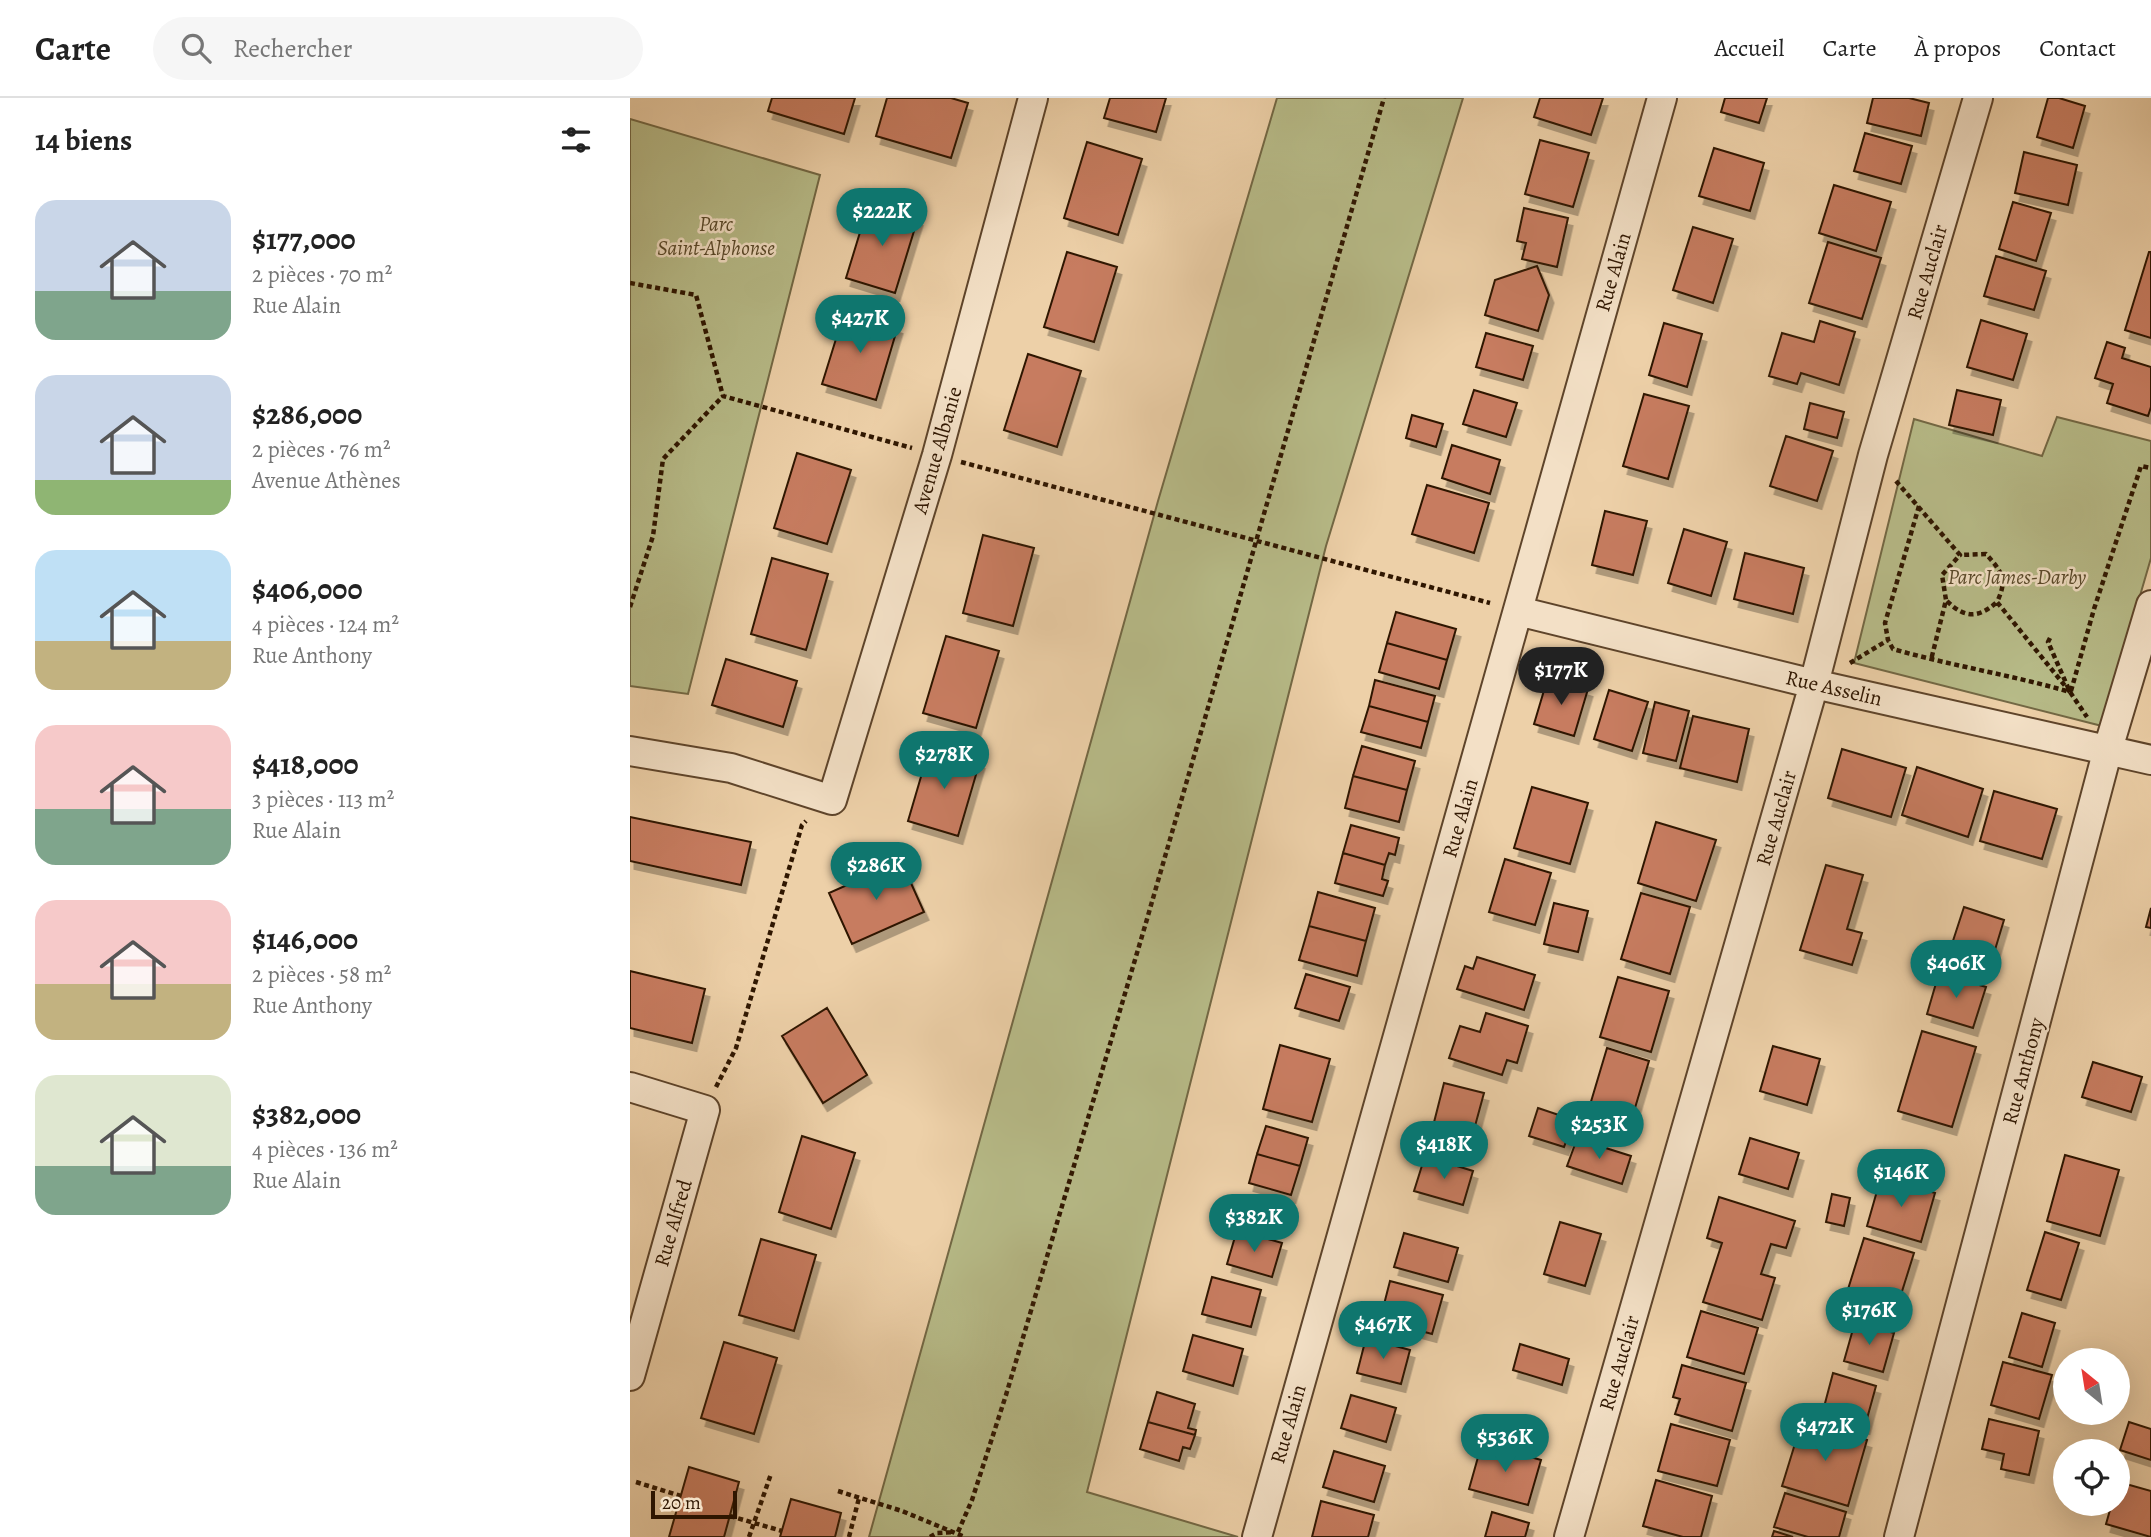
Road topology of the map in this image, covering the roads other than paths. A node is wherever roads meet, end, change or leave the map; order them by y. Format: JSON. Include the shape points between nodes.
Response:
{"nodes":[{"id":1,"x":1033,"y":98,"type":"edge"},
{"id":2,"x":1662,"y":98,"type":"edge"},
{"id":3,"x":1979,"y":98,"type":"edge"},
{"id":4,"x":2151,"y":605,"type":"edge"},
{"id":5,"x":1518,"y":611,"type":"junction"},
{"id":6,"x":1814,"y":684,"type":"junction"},
{"id":7,"x":2108,"y":749,"type":"junction"},
{"id":8,"x":630,"y":751,"type":"edge"},
{"id":9,"x":2151,"y":760,"type":"edge"},
{"id":10,"x":630,"y":1087,"type":"edge"},
{"id":11,"x":630,"y":1376,"type":"edge"},
{"id":12,"x":1256,"y":1537,"type":"edge"},
{"id":13,"x":1569,"y":1537,"type":"edge"},
{"id":14,"x":1899,"y":1537,"type":"edge"}],
"edges":[{"from":1,"to":8,"type":"street","name":"Avenue Albanie","via":[[937,455],[832,800],[732,768]]},
{"from":2,"to":5,"type":"street","name":"Rue Alain"},
{"from":3,"to":6,"type":"street","name":"Rue Auclair","via":[[1873,455]]},
{"from":4,"to":7,"type":"street","name":"Rue Anthony"},
{"from":5,"to":6,"type":"street","name":"Rue Asselin"},
{"from":5,"to":12,"type":"street","name":"Rue Alain"},
{"from":6,"to":7,"type":"street","name":"Rue Asselin"},
{"from":6,"to":13,"type":"street","name":"Rue Auclair"},
{"from":7,"to":9,"type":"street","name":"Rue Asselin"},
{"from":7,"to":14,"type":"street","name":"Rue Anthony"},
{"from":10,"to":11,"type":"street","name":"Rue Alfred","via":[[705,1110]]}]}
